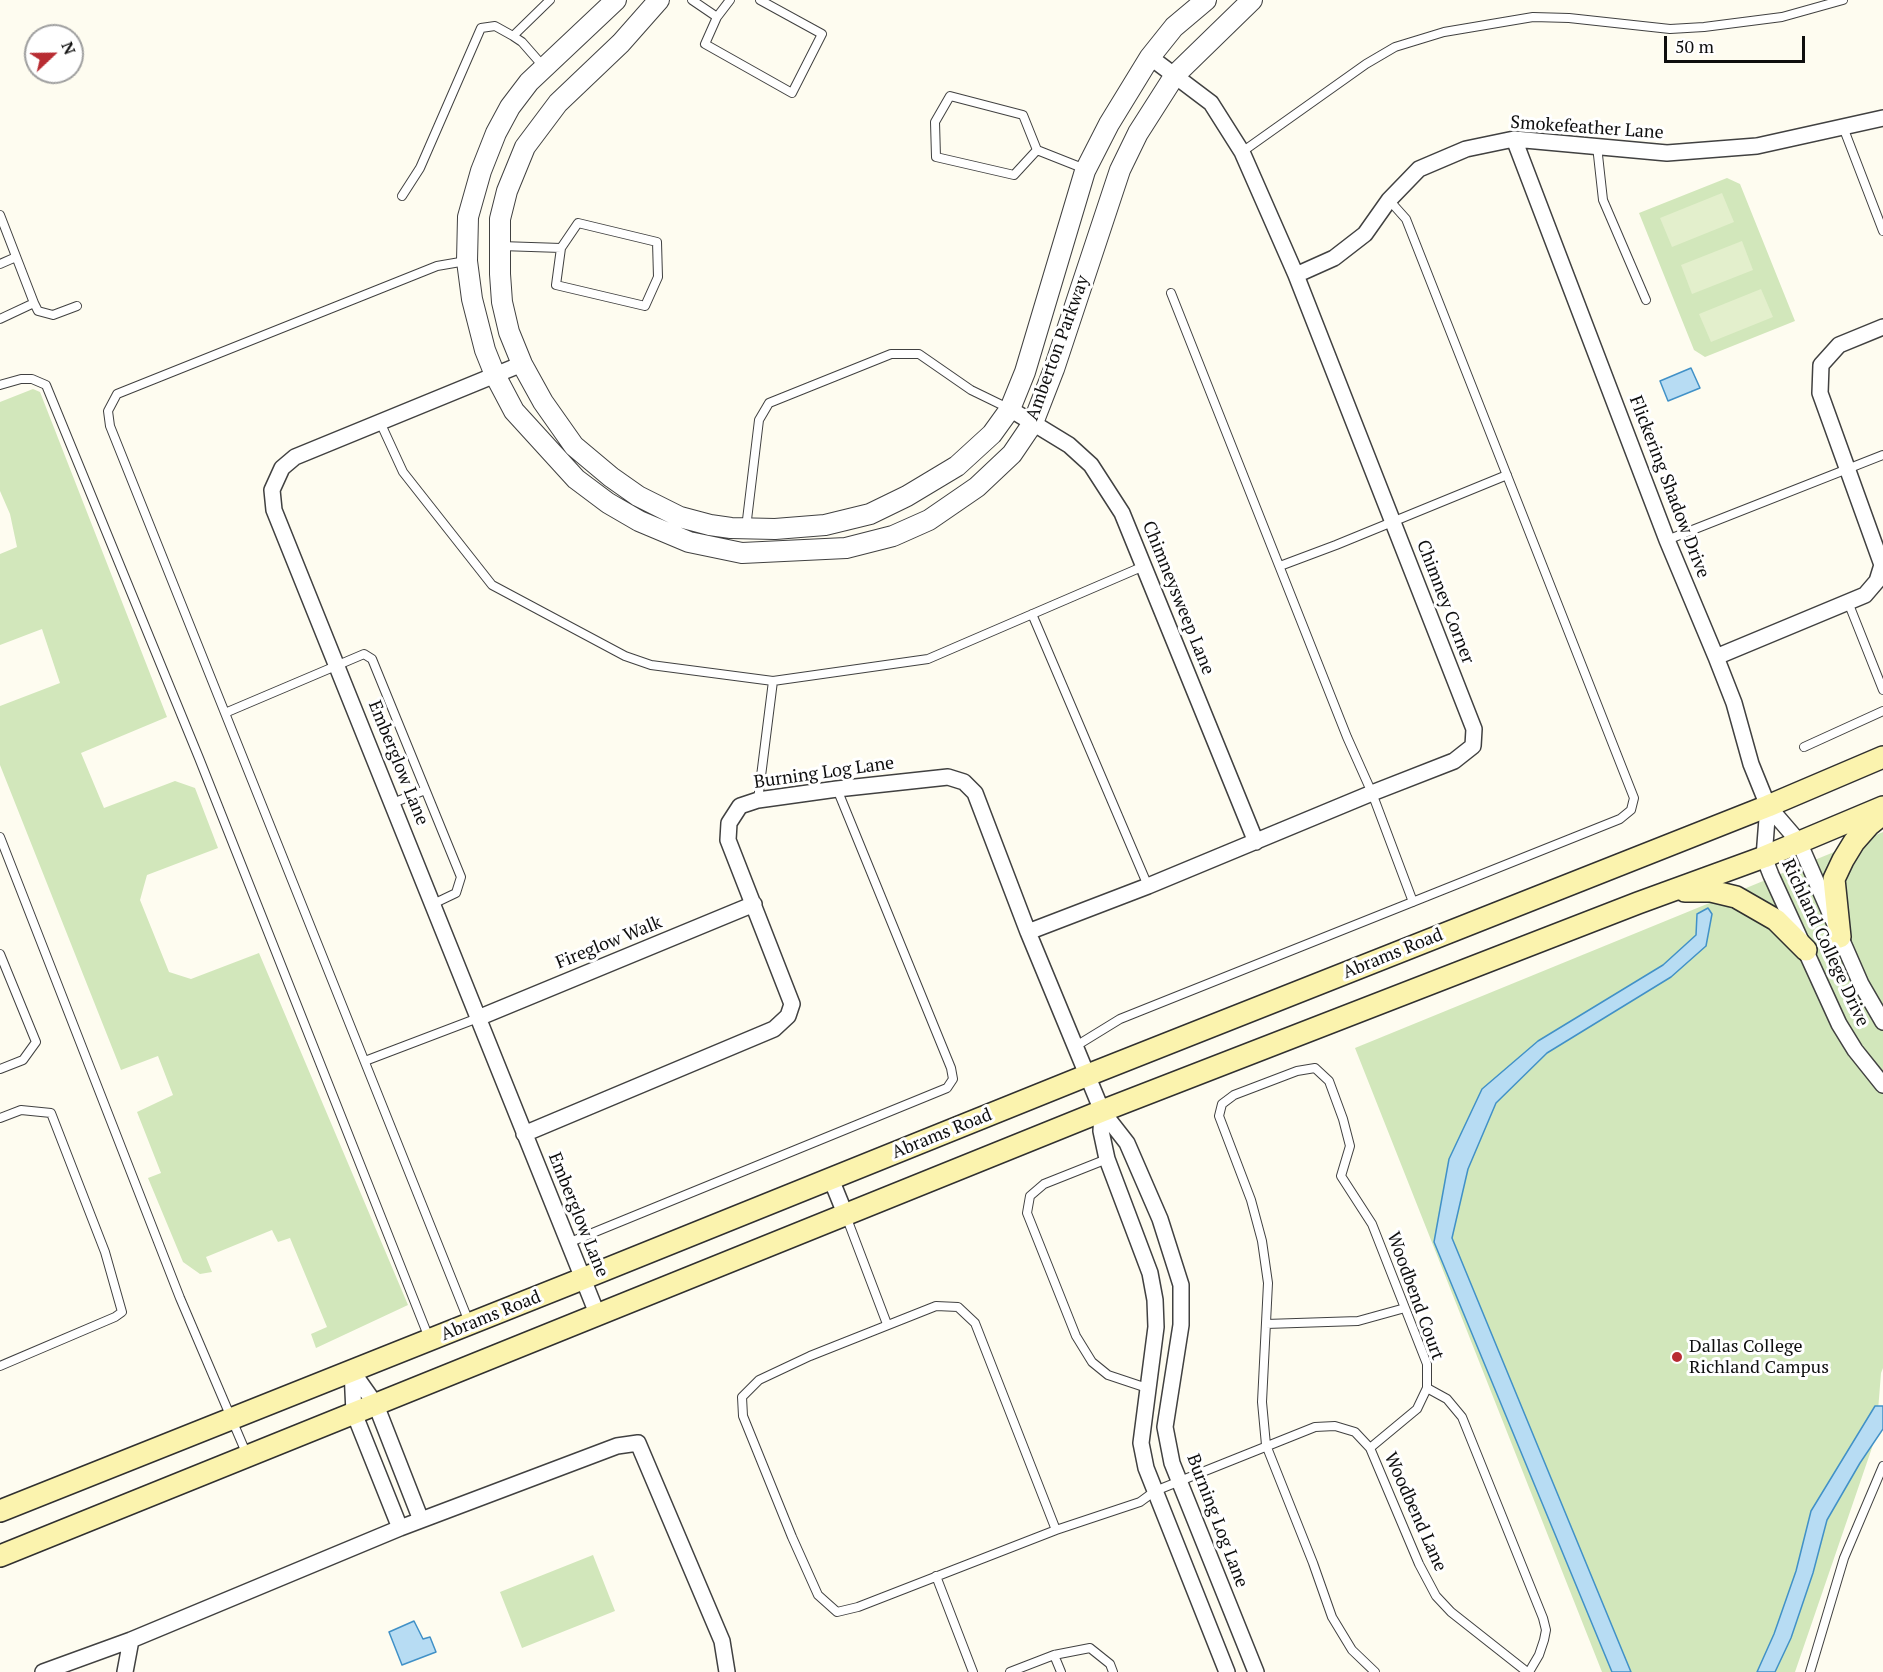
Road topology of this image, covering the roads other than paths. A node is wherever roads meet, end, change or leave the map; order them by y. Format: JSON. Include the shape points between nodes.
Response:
{"nodes":[{"id":1,"x":550,"y":0,"type":"edge"},
{"id":2,"x":616,"y":0,"type":"edge"},
{"id":3,"x":659,"y":0,"type":"edge"},
{"id":4,"x":692,"y":0,"type":"edge"},
{"id":5,"x":730,"y":0,"type":"edge"},
{"id":6,"x":760,"y":0,"type":"edge"},
{"id":7,"x":1206,"y":0,"type":"edge"},
{"id":8,"x":1252,"y":0,"type":"edge"},
{"id":9,"x":1843,"y":0,"type":"edge"},
{"id":10,"x":717,"y":17,"type":"junction"},
{"id":11,"x":513,"y":36,"type":"junction"},
{"id":12,"x":1150,"y":57,"type":"junction"},
{"id":13,"x":544,"y":67,"type":"junction"},
{"id":14,"x":1174,"y":75,"type":"junction"},
{"id":15,"x":1883,"y":118,"type":"edge"},
{"id":16,"x":1843,"y":127,"type":"junction"},
{"id":17,"x":1514,"y":139,"type":"junction"},
{"id":18,"x":1597,"y":146,"type":"junction"},
{"id":19,"x":1037,"y":150,"type":"junction"},
{"id":20,"x":1242,"y":152,"type":"junction"},
{"id":21,"x":1086,"y":170,"type":"junction"},
{"id":22,"x":402,"y":196,"type":"dead end"},
{"id":23,"x":1389,"y":200,"type":"junction"},
{"id":24,"x":0,"y":215,"type":"edge"},
{"id":25,"x":1883,"y":231,"type":"edge"},
{"id":26,"x":500,"y":246,"type":"junction"},
{"id":27,"x":561,"y":248,"type":"junction"},
{"id":28,"x":16,"y":257,"type":"junction"},
{"id":29,"x":467,"y":261,"type":"junction"},
{"id":30,"x":0,"y":264,"type":"edge"},
{"id":31,"x":1296,"y":275,"type":"junction"},
{"id":32,"x":1171,"y":293,"type":"dead end"},
{"id":33,"x":1646,"y":300,"type":"dead end"},
{"id":34,"x":34,"y":303,"type":"junction"},
{"id":35,"x":78,"y":306,"type":"dead end"},
{"id":36,"x":0,"y":319,"type":"edge"},
{"id":37,"x":1883,"y":327,"type":"edge"},
{"id":38,"x":522,"y":363,"type":"junction"},
{"id":39,"x":495,"y":375,"type":"junction"},
{"id":40,"x":0,"y":385,"type":"edge"},
{"id":41,"x":1010,"y":409,"type":"junction"},
{"id":42,"x":380,"y":422,"type":"junction"},
{"id":43,"x":1033,"y":423,"type":"junction"},
{"id":44,"x":1883,"y":455,"type":"edge"},
{"id":45,"x":1848,"y":469,"type":"junction"},
{"id":46,"x":1507,"y":475,"type":"junction"},
{"id":47,"x":1392,"y":521,"type":"junction"},
{"id":48,"x":746,"y":528,"type":"junction"},
{"id":49,"x":1667,"y":540,"type":"junction"},
{"id":50,"x":1144,"y":566,"type":"junction"},
{"id":51,"x":1280,"y":566,"type":"junction"},
{"id":52,"x":1848,"y":602,"type":"junction"},
{"id":53,"x":1032,"y":614,"type":"junction"},
{"id":54,"x":1716,"y":657,"type":"junction"},
{"id":55,"x":337,"y":665,"type":"junction"},
{"id":56,"x":773,"y":681,"type":"junction"},
{"id":57,"x":1883,"y":690,"type":"edge"},
{"id":58,"x":1883,"y":711,"type":"edge"},
{"id":59,"x":225,"y":713,"type":"junction"},
{"id":60,"x":1804,"y":747,"type":"dead end"},
{"id":61,"x":1883,"y":757,"type":"edge"},
{"id":62,"x":837,"y":789,"type":"junction"},
{"id":63,"x":425,"y":790,"type":"junction"},
{"id":64,"x":1372,"y":793,"type":"junction"},
{"id":65,"x":758,"y":800,"type":"junction"},
{"id":66,"x":393,"y":803,"type":"junction"},
{"id":67,"x":1768,"y":806,"type":"junction"},
{"id":68,"x":1883,"y":807,"type":"edge"},
{"id":69,"x":1883,"y":814,"type":"edge"},
{"id":70,"x":0,"y":837,"type":"edge"},
{"id":71,"x":1256,"y":842,"type":"junction"},
{"id":72,"x":1798,"y":842,"type":"junction"},
{"id":73,"x":1764,"y":857,"type":"junction"},
{"id":74,"x":1148,"y":886,"type":"junction"},
{"id":75,"x":1413,"y":902,"type":"junction"},
{"id":76,"x":1638,"y":903,"type":"junction"},
{"id":77,"x":433,"y":904,"type":"junction"},
{"id":78,"x":754,"y":904,"type":"junction"},
{"id":79,"x":1028,"y":932,"type":"junction"},
{"id":80,"x":1840,"y":937,"type":"junction"},
{"id":81,"x":1806,"y":950,"type":"junction"},
{"id":82,"x":0,"y":954,"type":"edge"},
{"id":83,"x":478,"y":1018,"type":"junction"},
{"id":84,"x":1883,"y":1022,"type":"edge"},
{"id":85,"x":1076,"y":1046,"type":"junction"},
{"id":86,"x":365,"y":1061,"type":"junction"},
{"id":87,"x":0,"y":1069,"type":"edge"},
{"id":88,"x":1088,"y":1075,"type":"junction"},
{"id":89,"x":1883,"y":1085,"type":"edge"},
{"id":90,"x":1101,"y":1112,"type":"junction"},
{"id":91,"x":0,"y":1118,"type":"edge"},
{"id":92,"x":524,"y":1134,"type":"junction"},
{"id":93,"x":1107,"y":1159,"type":"junction"},
{"id":94,"x":831,"y":1179,"type":"junction"},
{"id":95,"x":846,"y":1216,"type":"junction"},
{"id":96,"x":568,"y":1243,"type":"junction"},
{"id":97,"x":582,"y":1279,"type":"junction"},
{"id":98,"x":1405,"y":1308,"type":"junction"},
{"id":99,"x":597,"y":1317,"type":"junction"},
{"id":100,"x":470,"y":1324,"type":"junction"},
{"id":101,"x":887,"y":1324,"type":"junction"},
{"id":102,"x":1266,"y":1324,"type":"junction"},
{"id":103,"x":430,"y":1340,"type":"junction"},
{"id":104,"x":0,"y":1366,"type":"edge"},
{"id":105,"x":352,"y":1370,"type":"junction"},
{"id":106,"x":1147,"y":1388,"type":"junction"},
{"id":107,"x":1428,"y":1388,"type":"junction"},
{"id":108,"x":376,"y":1405,"type":"junction"},
{"id":109,"x":354,"y":1413,"type":"junction"},
{"id":110,"x":232,"y":1418,"type":"junction"},
{"id":111,"x":1266,"y":1445,"type":"junction"},
{"id":112,"x":1370,"y":1448,"type":"junction"},
{"id":113,"x":248,"y":1456,"type":"junction"},
{"id":114,"x":1883,"y":1466,"type":"edge"},
{"id":115,"x":1179,"y":1481,"type":"junction"},
{"id":116,"x":1155,"y":1491,"type":"junction"},
{"id":117,"x":0,"y":1511,"type":"edge"},
{"id":118,"x":421,"y":1520,"type":"junction"},
{"id":119,"x":400,"y":1528,"type":"junction"},
{"id":120,"x":1056,"y":1530,"type":"junction"},
{"id":121,"x":0,"y":1556,"type":"edge"},
{"id":122,"x":936,"y":1576,"type":"junction"},
{"id":123,"x":131,"y":1640,"type":"junction"},
{"id":124,"x":1054,"y":1655,"type":"junction"},
{"id":125,"x":43,"y":1672,"type":"edge"},
{"id":126,"x":125,"y":1672,"type":"edge"},
{"id":127,"x":727,"y":1672,"type":"edge"},
{"id":128,"x":974,"y":1672,"type":"edge"},
{"id":129,"x":1010,"y":1672,"type":"edge"},
{"id":130,"x":1061,"y":1672,"type":"edge"},
{"id":131,"x":1113,"y":1672,"type":"edge"},
{"id":132,"x":1227,"y":1672,"type":"edge"},
{"id":133,"x":1256,"y":1672,"type":"edge"},
{"id":134,"x":1375,"y":1672,"type":"edge"},
{"id":135,"x":1528,"y":1672,"type":"edge"},
{"id":136,"x":1810,"y":1672,"type":"edge"}],
"edges":[{"from":1,"to":11,"type":"lane"},
{"from":2,"to":13,"type":"street","name":"Amberton Parkway"},
{"from":3,"to":26,"type":"street","name":"Amberton Parkway","via":[[558,103],[525,147],[507,191],[500,219]]},
{"from":4,"to":10,"type":"lane"},
{"from":5,"to":10,"type":"lane"},
{"from":6,"to":10,"type":"lane","via":[[822,34],[792,93],[705,44]]},
{"from":7,"to":12,"type":"street","name":"Amberton Parkway","via":[[1174,27]]},
{"from":8,"to":14,"type":"street","name":"Amberton Parkway"},
{"from":9,"to":20,"type":"lane","via":[[1782,17],[1704,27],[1670,29],[1533,17],[1444,32],[1395,47],[1366,64]]},
{"from":11,"to":13,"type":"lane"},
{"from":11,"to":22,"type":"lane","via":[[495,26],[481,28],[420,168]]},
{"from":12,"to":14,"type":"street","name":"Chimney Corner"},
{"from":12,"to":21,"type":"street","name":"Amberton Parkway"},
{"from":13,"to":29,"type":"street","name":"Amberton Parkway","via":[[510,107],[496,133],[468,217]]},
{"from":14,"to":20,"type":"street","name":"Chimney Corner","via":[[1211,103]]},
{"from":14,"to":43,"type":"street","name":"Amberton Parkway","via":[[1120,170]]},
{"from":15,"to":16,"type":"street","name":"Smokefeather Lane"},
{"from":16,"to":18,"type":"street","name":"Smokefeather Lane","via":[[1757,146],[1667,153]]},
{"from":16,"to":25,"type":"lane"},
{"from":17,"to":18,"type":"street","name":"Smokefeather Lane"},
{"from":17,"to":23,"type":"street","name":"Smokefeather Lane","via":[[1466,149],[1419,169]]},
{"from":17,"to":49,"type":"street","name":"Flickering Shadow Drive"},
{"from":18,"to":33,"type":"lane","via":[[1603,200]]},
{"from":19,"to":19,"type":"lane","via":[[1014,175],[936,157],[935,122],[950,96],[1023,115]]},
{"from":19,"to":21,"type":"lane"},
{"from":20,"to":31,"type":"street","name":"Chimney Corner"},
{"from":21,"to":41,"type":"street","name":"Amberton Parkway","via":[[1025,372]]},
{"from":23,"to":31,"type":"street","name":"Smokefeather Lane","via":[[1365,234],[1334,258]]},
{"from":23,"to":46,"type":"lane","via":[[1406,219]]},
{"from":24,"to":28,"type":"lane"},
{"from":26,"to":27,"type":"lane"},
{"from":26,"to":38,"type":"street","name":"Amberton Parkway","via":[[502,302]]},
{"from":27,"to":27,"type":"lane","via":[[556,285],[645,306],[658,277],[657,242],[578,223]]},
{"from":28,"to":30,"type":"lane"},
{"from":28,"to":34,"type":"lane"},
{"from":29,"to":39,"type":"street","name":"Amberton Parkway","via":[[477,320]]},
{"from":29,"to":59,"type":"lane","via":[[436,266],[117,394],[112,402],[108,411],[110,426]]},
{"from":31,"to":47,"type":"street","name":"Chimney Corner"},
{"from":32,"to":51,"type":"lane"},
{"from":34,"to":35,"type":"lane","via":[[38,311],[53,315]]},
{"from":34,"to":36,"type":"lane"},
{"from":37,"to":45,"type":"street","via":[[1839,345],[1821,365],[1820,393]]},
{"from":38,"to":39,"type":"street","name":"Emberglow Lane"},
{"from":38,"to":48,"type":"street","name":"Amberton Parkway","via":[[574,446],[611,477],[680,517]]},
{"from":39,"to":42,"type":"street","name":"Emberglow Lane"},
{"from":39,"to":43,"type":"street","name":"Amberton Parkway","via":[[514,411],[576,479],[608,503],[689,542],[742,553],[846,548],[893,536],[929,520],[977,487],[1012,454]]},
{"from":40,"to":103,"type":"lane","via":[[21,379],[46,385]]},
{"from":41,"to":43,"type":"street","name":"Chimneysweep Lane"},
{"from":41,"to":48,"type":"street","name":"Amberton Parkway","via":[[992,434],[957,466],[870,514],[825,525]]},
{"from":41,"to":48,"type":"lane","via":[[970,390],[919,354],[891,354],[769,403],[759,420]]},
{"from":42,"to":55,"type":"street","name":"Emberglow Lane","via":[[295,457],[282,468],[272,490],[274,510]]},
{"from":42,"to":56,"type":"lane","via":[[403,472],[492,585],[625,656],[651,665]]},
{"from":43,"to":50,"type":"street","name":"Chimneysweep Lane","via":[[1069,445],[1091,465],[1122,513]]},
{"from":44,"to":45,"type":"lane"},
{"from":45,"to":49,"type":"lane"},
{"from":45,"to":52,"type":"street","via":[[1882,565],[1877,581],[1865,595]]},
{"from":46,"to":47,"type":"lane"},
{"from":46,"to":75,"type":"lane","via":[[1634,798],[1631,810],[1620,819]]},
{"from":47,"to":51,"type":"lane"},
{"from":47,"to":64,"type":"street","name":"Chimney Corner","via":[[1474,729],[1473,746],[1454,761]]},
{"from":49,"to":54,"type":"street","name":"Flickering Shadow Drive"},
{"from":50,"to":53,"type":"lane"},
{"from":50,"to":71,"type":"street","name":"Chimneysweep Lane"},
{"from":51,"to":64,"type":"lane"},
{"from":52,"to":54,"type":"street"},
{"from":52,"to":57,"type":"lane"},
{"from":53,"to":56,"type":"lane","via":[[928,659]]},
{"from":53,"to":74,"type":"lane"},
{"from":54,"to":67,"type":"street","name":"Flickering Shadow Drive"},
{"from":55,"to":59,"type":"lane"},
{"from":55,"to":63,"type":"lane","via":[[364,654],[372,659]]},
{"from":55,"to":66,"type":"street","name":"Emberglow Lane"},
{"from":56,"to":65,"type":"lane"},
{"from":58,"to":60,"type":"lane"},
{"from":59,"to":86,"type":"lane"},
{"from":61,"to":67,"type":"main road","name":"Abrams Road"},
{"from":62,"to":65,"type":"street","name":"Burning Log Lane"},
{"from":62,"to":79,"type":"street","name":"Burning Log Lane","via":[[948,777],[964,782],[975,793]]},
{"from":62,"to":96,"type":"lane","via":[[953,1079],[947,1088]]},
{"from":63,"to":66,"type":"lane"},
{"from":63,"to":77,"type":"lane","via":[[461,877],[456,893]]},
{"from":64,"to":71,"type":"street","name":"Chimney Corner"},
{"from":64,"to":75,"type":"lane"},
{"from":65,"to":78,"type":"street","name":"Burning Log Lane","via":[[740,806],[729,823],[728,840]]},
{"from":66,"to":77,"type":"street","name":"Emberglow Lane"},
{"from":67,"to":72,"type":"street","name":"Flickering Shadow Drive"},
{"from":67,"to":73,"type":"street","name":"Richland College Drive"},
{"from":67,"to":88,"type":"main road","name":"Abrams Road"},
{"from":68,"to":72,"type":"main road"},
{"from":69,"to":80,"type":"main road","via":[[1854,842],[1834,879]]},
{"from":70,"to":110,"type":"lane","via":[[180,1298]]},
{"from":71,"to":74,"type":"street","name":"Chimney Corner"},
{"from":72,"to":73,"type":"main road"},
{"from":72,"to":80,"type":"street","name":"Richland College Drive"},
{"from":73,"to":76,"type":"main road"},
{"from":73,"to":81,"type":"street","name":"Richland College Drive"},
{"from":74,"to":79,"type":"street","name":"Chimney Corner"},
{"from":75,"to":85,"type":"lane","via":[[1120,1019]]},
{"from":76,"to":81,"type":"main road","via":[[1686,891],[1736,897],[1776,920]]},
{"from":76,"to":90,"type":"main road"},
{"from":77,"to":83,"type":"street","name":"Emberglow Lane"},
{"from":78,"to":83,"type":"street","name":"Fireglow Walk"},
{"from":78,"to":92,"type":"street","name":"Burning Log Lane","via":[[792,1004],[788,1017],[774,1029]]},
{"from":79,"to":85,"type":"street","name":"Burning Log Lane"},
{"from":80,"to":84,"type":"street","name":"Richland College Drive"},
{"from":81,"to":89,"type":"street","name":"Richland College Drive","via":[[1839,1024]]},
{"from":82,"to":87,"type":"lane","via":[[36,1042],[23,1060]]},
{"from":83,"to":86,"type":"lane"},
{"from":83,"to":92,"type":"street","name":"Emberglow Lane"},
{"from":85,"to":88,"type":"street","name":"Burning Log Lane"},
{"from":86,"to":100,"type":"lane"},
{"from":88,"to":90,"type":"street","name":"Burning Log Lane"},
{"from":88,"to":94,"type":"main road","name":"Abrams Road"},
{"from":90,"to":93,"type":"street","name":"Burning Log Lane"},
{"from":90,"to":95,"type":"main road"},
{"from":90,"to":115,"type":"street","name":"Burning Log Lane","via":[[1126,1143],[1160,1219],[1181,1285],[1181,1325],[1165,1427]]},
{"from":91,"to":104,"type":"lane","via":[[21,1110],[51,1113],[105,1251],[122,1312]]},
{"from":92,"to":96,"type":"street","name":"Emberglow Lane"},
{"from":93,"to":106,"type":"street","name":"Burning Log Lane","via":[[1150,1273],[1155,1300],[1156,1327]]},
{"from":93,"to":106,"type":"lane","via":[[1044,1184],[1030,1196],[1027,1213],[1076,1336],[1092,1362],[1108,1375]]},
{"from":94,"to":95,"type":"street"},
{"from":94,"to":97,"type":"main road","name":"Abrams Road"},
{"from":95,"to":99,"type":"main road"},
{"from":95,"to":101,"type":"lane"},
{"from":96,"to":97,"type":"street","name":"Emberglow Lane"},
{"from":97,"to":99,"type":"street","name":"Emberglow Lane"},
{"from":97,"to":100,"type":"main road","name":"Abrams Road"},
{"from":98,"to":102,"type":"lane","via":[[1358,1321]]},
{"from":98,"to":102,"type":"lane","name":"Woodbend Court","via":[[1372,1224],[1341,1176],[1350,1146],[1329,1081],[1315,1068],[1234,1095],[1222,1104],[1219,1116],[1262,1241],[1268,1283]]},
{"from":98,"to":107,"type":"lane","name":"Woodbend Court","via":[[1427,1364]]},
{"from":99,"to":108,"type":"main road"},
{"from":100,"to":103,"type":"main road","name":"Abrams Road"},
{"from":101,"to":120,"type":"lane","via":[[936,1306],[958,1307],[975,1323]]},
{"from":101,"to":122,"type":"lane","name":"Woodbend Lane","via":[[759,1380],[742,1397],[743,1416],[818,1595],[837,1612]]},
{"from":102,"to":111,"type":"lane","via":[[1262,1402]]},
{"from":103,"to":105,"type":"main road","name":"Abrams Road"},
{"from":105,"to":108,"type":"street"},
{"from":105,"to":109,"type":"street"},
{"from":105,"to":110,"type":"main road","name":"Abrams Road"},
{"from":106,"to":116,"type":"street","name":"Burning Log Lane","via":[[1141,1443]]},
{"from":107,"to":112,"type":"lane","name":"Woodbend Court","via":[[1417,1409]]},
{"from":107,"to":135,"type":"lane","via":[[1447,1399],[1462,1417],[1543,1618],[1544,1641]]},
{"from":108,"to":109,"type":"main road"},
{"from":108,"to":118,"type":"street"},
{"from":109,"to":113,"type":"main road"},
{"from":109,"to":119,"type":"street"},
{"from":110,"to":113,"type":"lane"},
{"from":110,"to":117,"type":"main road","name":"Abrams Road"},
{"from":111,"to":112,"type":"lane","name":"Woodbend Lane","via":[[1315,1427],[1335,1426],[1355,1432]]},
{"from":111,"to":115,"type":"lane","name":"Woodbend Lane"},
{"from":111,"to":134,"type":"lane","via":[[1332,1617],[1352,1650]]},
{"from":112,"to":135,"type":"lane","name":"Woodbend Lane","via":[[1436,1596]]},
{"from":113,"to":121,"type":"main road"},
{"from":114,"to":136,"type":"lane","via":[[1844,1558]]},
{"from":115,"to":116,"type":"lane","name":"Woodbend Lane"},
{"from":115,"to":133,"type":"street","name":"Burning Log Lane"},
{"from":116,"to":120,"type":"lane","name":"Woodbend Lane","via":[[1140,1502]]},
{"from":116,"to":132,"type":"street","name":"Burning Log Lane"},
{"from":118,"to":119,"type":"street"},
{"from":118,"to":127,"type":"street","via":[[617,1446],[638,1443],[722,1641]]},
{"from":119,"to":123,"type":"street"},
{"from":120,"to":122,"type":"lane","name":"Woodbend Lane"},
{"from":122,"to":128,"type":"lane"},
{"from":123,"to":125,"type":"street"},
{"from":123,"to":126,"type":"street"},
{"from":124,"to":129,"type":"lane"},
{"from":124,"to":130,"type":"lane"},
{"from":124,"to":131,"type":"lane","via":[[1090,1648],[1110,1664]]}]}
